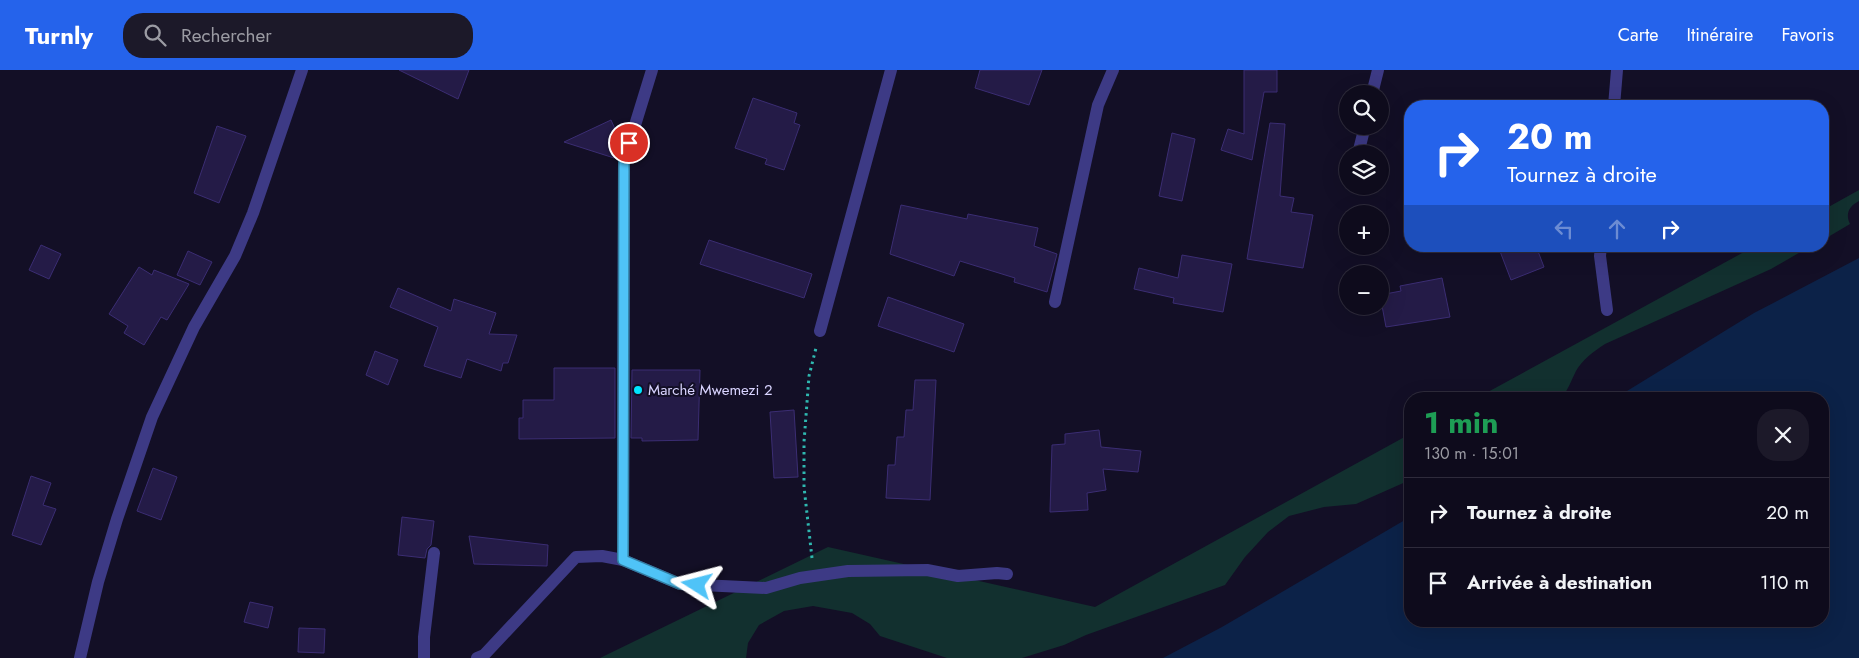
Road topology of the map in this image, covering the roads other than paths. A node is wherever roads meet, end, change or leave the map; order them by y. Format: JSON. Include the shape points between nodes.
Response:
{"nodes":[{"id":1,"x":302,"y":70,"type":"edge"},
{"id":2,"x":652,"y":70,"type":"edge"},
{"id":3,"x":891,"y":70,"type":"edge"},
{"id":4,"x":1113,"y":70,"type":"edge"},
{"id":5,"x":1378,"y":70,"type":"edge"},
{"id":6,"x":1617,"y":70,"type":"edge"},
{"id":7,"x":1374,"y":85,"type":"edge"},
{"id":8,"x":1614,"y":100,"type":"edge"},
{"id":9,"x":1600,"y":252,"type":"edge"},
{"id":10,"x":1055,"y":302,"type":"dead end"},
{"id":11,"x":1607,"y":310,"type":"dead end"},
{"id":12,"x":820,"y":332,"type":"road end"},
{"id":13,"x":434,"y":553,"type":"dead end"},
{"id":14,"x":623,"y":560,"type":"junction"},
{"id":15,"x":1008,"y":574,"type":"dead end"},
{"id":16,"x":80,"y":658,"type":"edge"},
{"id":17,"x":424,"y":658,"type":"edge"},
{"id":18,"x":477,"y":658,"type":"edge"}],
"edges":[{"from":1,"to":16,"type":"street","via":[[239,247],[194,327],[152,417],[114,528]]},
{"from":2,"to":14,"type":"street","via":[[624,160]]},
{"from":3,"to":12,"type":"street"},
{"from":4,"to":10,"type":"street","via":[[1098,104]]},
{"from":5,"to":7,"type":"street"},
{"from":6,"to":8,"type":"street"},
{"from":9,"to":11,"type":"street"},
{"from":13,"to":17,"type":"street"},
{"from":14,"to":15,"type":"street","via":[[680,584],[766,588],[848,571],[927,570],[958,576]]},
{"from":14,"to":18,"type":"street","via":[[602,556],[576,557],[484,655]]}]}
